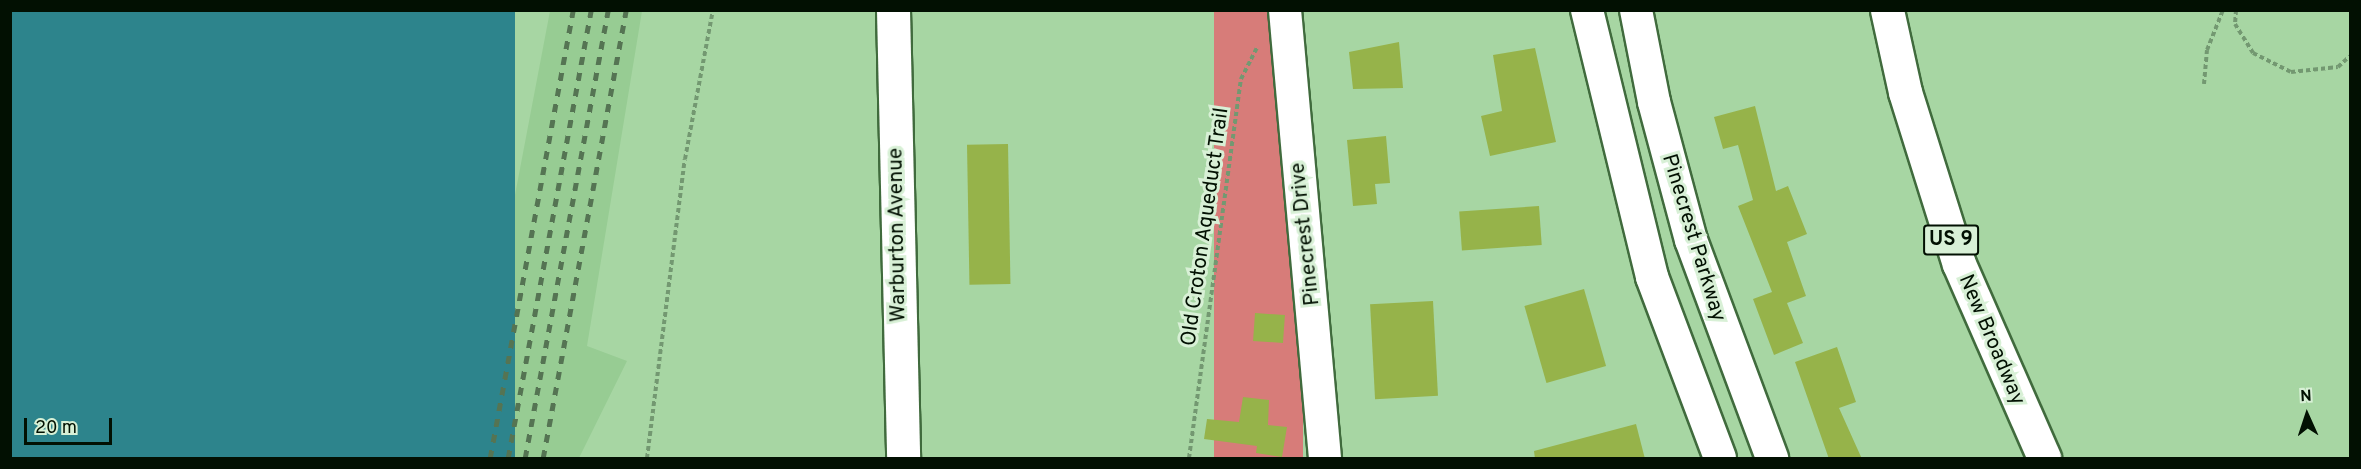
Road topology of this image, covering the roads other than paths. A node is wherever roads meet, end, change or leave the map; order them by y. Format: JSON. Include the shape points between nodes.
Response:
{"nodes":[{"id":1,"x":893,"y":10,"type":"edge"},
{"id":2,"x":1285,"y":10,"type":"edge"},
{"id":3,"x":1587,"y":10,"type":"edge"},
{"id":4,"x":1636,"y":10,"type":"edge"},
{"id":5,"x":1887,"y":10,"type":"edge"},
{"id":6,"x":1691,"y":240,"type":"junction"},
{"id":7,"x":1647,"y":255,"type":"junction"},
{"id":8,"x":903,"y":459,"type":"edge"},
{"id":9,"x":1325,"y":459,"type":"edge"},
{"id":10,"x":1720,"y":459,"type":"edge"},
{"id":11,"x":1772,"y":459,"type":"edge"},
{"id":12,"x":2044,"y":459,"type":"edge"}],
"edges":[{"from":1,"to":8,"type":"main road","name":"Warburton Avenue"},
{"from":2,"to":9,"type":"street","name":"Pinecrest Drive"},
{"from":3,"to":7,"type":"street"},
{"from":4,"to":6,"type":"street","name":"Pinecrest Parkway","via":[[1654,102]]},
{"from":5,"to":12,"type":"main road","name":"New Broadway","number":"US 9","via":[[1905,92],[1955,253]]},
{"from":6,"to":7,"type":"street"},
{"from":6,"to":11,"type":"street","name":"Pinecrest Parkway"},
{"from":7,"to":10,"type":"street"}]}
